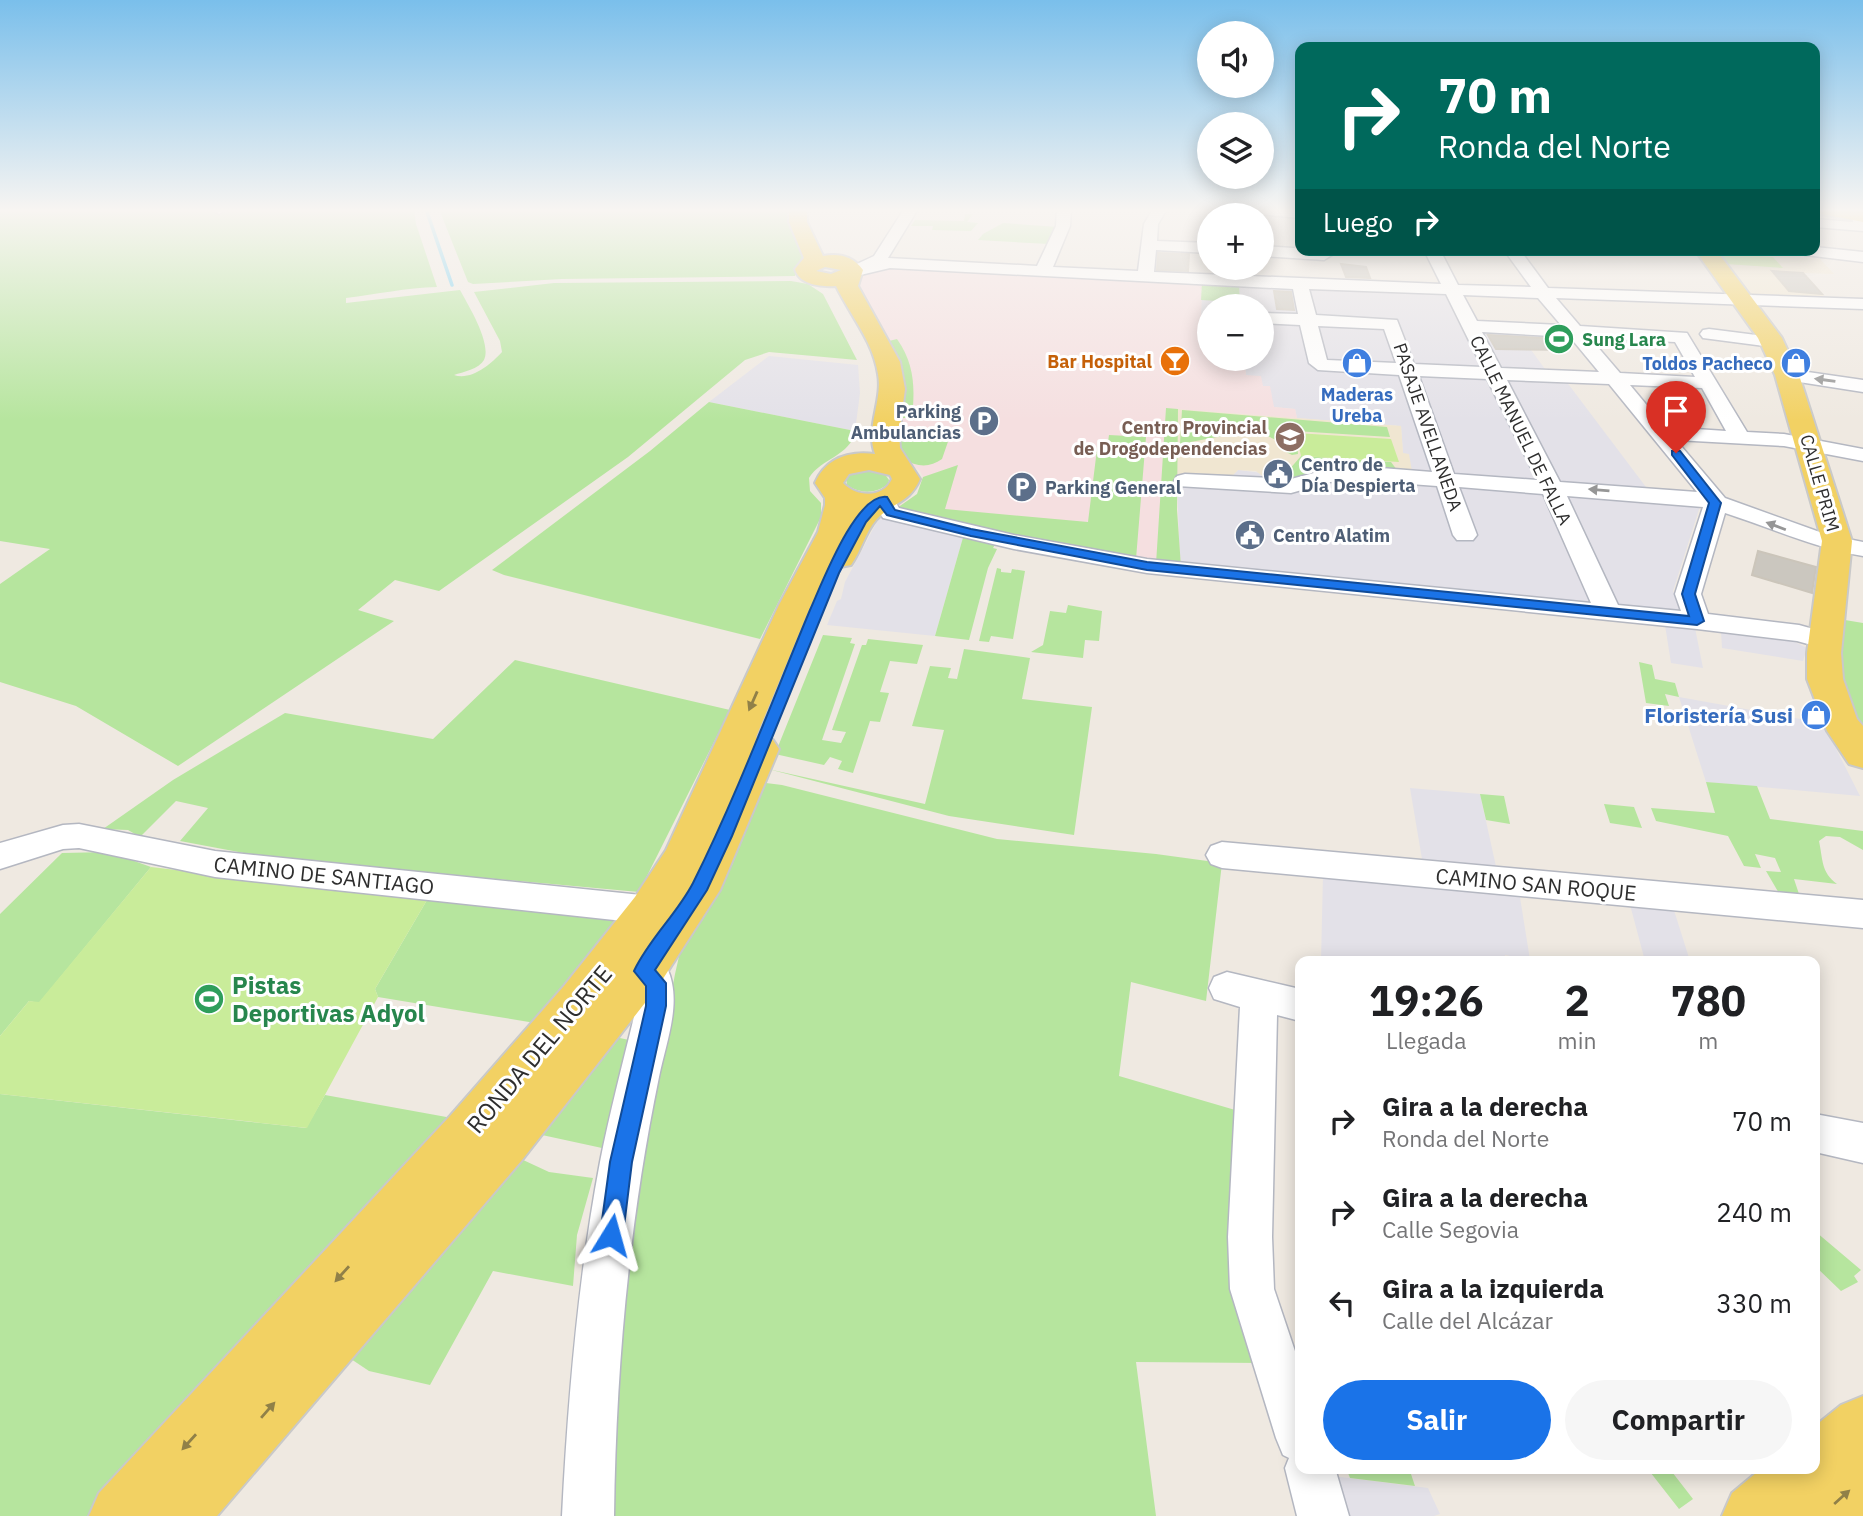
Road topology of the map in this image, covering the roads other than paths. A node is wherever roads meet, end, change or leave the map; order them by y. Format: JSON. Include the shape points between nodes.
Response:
{"nodes":[{"id":1,"x":843,"y":280,"type":"edge"},
{"id":2,"x":847,"y":280,"type":"edge"},
{"id":3,"x":1219,"y":280,"type":"edge"},
{"id":4,"x":1310,"y":280,"type":"edge"},
{"id":5,"x":1446,"y":280,"type":"edge"},
{"id":6,"x":1533,"y":280,"type":"edge"},
{"id":7,"x":1728,"y":280,"type":"edge"},
{"id":8,"x":1307,"y":285,"type":"junction"},
{"id":9,"x":1451,"y":290,"type":"junction"},
{"id":10,"x":1543,"y":293,"type":"junction"},
{"id":11,"x":1745,"y":301,"type":"junction"},
{"id":12,"x":1863,"y":304,"type":"edge"},
{"id":13,"x":1274,"y":319,"type":"edge"},
{"id":14,"x":1308,"y":320,"type":"junction"},
{"id":15,"x":1470,"y":326,"type":"junction"},
{"id":16,"x":1574,"y":331,"type":"junction"},
{"id":17,"x":1716,"y":332,"type":"dead end"},
{"id":18,"x":1772,"y":342,"type":"junction"},
{"id":19,"x":1408,"y":370,"type":"junction"},
{"id":20,"x":1494,"y":374,"type":"junction"},
{"id":21,"x":1787,"y":375,"type":"junction"},
{"id":22,"x":1614,"y":379,"type":"junction"},
{"id":23,"x":1709,"y":383,"type":"junction"},
{"id":24,"x":1863,"y":386,"type":"edge"},
{"id":25,"x":1659,"y":433,"type":"junction"},
{"id":26,"x":1740,"y":437,"type":"junction"},
{"id":27,"x":1809,"y":444,"type":"junction"},
{"id":28,"x":1863,"y":455,"type":"edge"},
{"id":29,"x":853,"y":463,"type":"junction"},
{"id":30,"x":894,"y":465,"type":"junction"},
{"id":31,"x":1446,"y":479,"type":"junction"},
{"id":32,"x":1185,"y":481,"type":"dead end"},
{"id":33,"x":1550,"y":486,"type":"junction"},
{"id":34,"x":839,"y":500,"type":"junction"},
{"id":35,"x":883,"y":500,"type":"junction"},
{"id":36,"x":1715,"y":503,"type":"junction"},
{"id":37,"x":1465,"y":534,"type":"dead end"},
{"id":38,"x":1850,"y":548,"type":"edge"},
{"id":39,"x":1608,"y":612,"type":"junction"},
{"id":40,"x":1697,"y":621,"type":"junction"},
{"id":41,"x":1826,"y":641,"type":"junction"},
{"id":42,"x":1856,"y":746,"type":"edge"},
{"id":43,"x":1863,"y":778,"type":"edge"},
{"id":44,"x":1222,"y":855,"type":"dead end"},
{"id":45,"x":0,"y":856,"type":"edge"},
{"id":46,"x":651,"y":910,"type":"junction"},
{"id":47,"x":1859,"y":917,"type":"edge"},
{"id":48,"x":643,"y":971,"type":"junction"},
{"id":49,"x":1295,"y":1004,"type":"edge"},
{"id":50,"x":1820,"y":1134,"type":"edge"},
{"id":51,"x":1863,"y":1143,"type":"edge"},
{"id":52,"x":1295,"y":1422,"type":"edge"},
{"id":53,"x":1863,"y":1427,"type":"edge"},
{"id":54,"x":1820,"y":1462,"type":"edge"},
{"id":55,"x":1312,"y":1474,"type":"edge"},
{"id":56,"x":1806,"y":1474,"type":"edge"},
{"id":57,"x":1863,"y":1478,"type":"edge"},
{"id":58,"x":122,"y":1516,"type":"edge"},
{"id":59,"x":174,"y":1516,"type":"edge"},
{"id":60,"x":588,"y":1516,"type":"edge"},
{"id":61,"x":1323,"y":1516,"type":"edge"},
{"id":62,"x":1755,"y":1516,"type":"edge"},
{"id":63,"x":1822,"y":1516,"type":"edge"}],
"edges":[{"from":1,"to":29,"type":"main road","via":[[838,298],[874,370],[868,434]]},
{"from":2,"to":30,"type":"main road","via":[[891,372],[885,444]]},
{"from":3,"to":8,"type":"street"},
{"from":4,"to":8,"type":"street"},
{"from":5,"to":9,"type":"street","name":"CALLE MANUEL DE FALLA"},
{"from":6,"to":10,"type":"street"},
{"from":7,"to":11,"type":"main road","name":"CALLE PRIM"},
{"from":8,"to":9,"type":"street"},
{"from":8,"to":14,"type":"street"},
{"from":9,"to":10,"type":"street"},
{"from":9,"to":15,"type":"street","name":"CALLE MANUEL DE FALLA"},
{"from":10,"to":11,"type":"street"},
{"from":10,"to":16,"type":"street"},
{"from":11,"to":12,"type":"street"},
{"from":11,"to":18,"type":"main road","name":"CALLE PRIM"},
{"from":13,"to":14,"type":"street","name":"PASAJE AVELLANEDA"},
{"from":14,"to":19,"type":"street","name":"PASAJE AVELLANEDA","via":[[1391,324]]},
{"from":14,"to":19,"type":"street","via":[[1318,363]]},
{"from":15,"to":16,"type":"street"},
{"from":15,"to":20,"type":"street","name":"CALLE MANUEL DE FALLA"},
{"from":16,"to":22,"type":"street"},
{"from":16,"to":23,"type":"street","via":[[1678,336]]},
{"from":17,"to":18,"type":"street"},
{"from":18,"to":21,"type":"main road","name":"CALLE PRIM"},
{"from":19,"to":20,"type":"street"},
{"from":19,"to":31,"type":"street","name":"PASAJE AVELLANEDA"},
{"from":20,"to":22,"type":"street"},
{"from":20,"to":33,"type":"street","name":"CALLE MANUEL DE FALLA"},
{"from":24,"to":21,"type":"street","one_way":true},
{"from":21,"to":27,"type":"main road","name":"CALLE PRIM"},
{"from":22,"to":23,"type":"street"},
{"from":22,"to":25,"type":"street"},
{"from":23,"to":26,"type":"street"},
{"from":25,"to":26,"type":"street"},
{"from":25,"to":36,"type":"street"},
{"from":26,"to":27,"type":"street"},
{"from":27,"to":28,"type":"street"},
{"from":27,"to":38,"type":"main road","name":"CALLE PRIM"},
{"from":29,"to":30,"type":"main road"},
{"from":29,"to":34,"type":"main road","name":"RONDA DEL NORTE","via":[[830,477]]},
{"from":30,"to":35,"type":"main road","name":"RONDA DEL NORTE","via":[[905,475],[905,485]]},
{"from":31,"to":32,"type":"street","via":[[1347,473],[1291,486]]},
{"from":31,"to":33,"type":"street"},
{"from":31,"to":37,"type":"street","name":"PASAJE AVELLANEDA"},
{"from":36,"to":33,"type":"street","one_way":true},
{"from":33,"to":39,"type":"street","name":"CALLE MANUEL DE FALLA"},
{"from":34,"to":35,"type":"main road"},
{"from":34,"to":46,"type":"main road","name":"RONDA DEL NORTE","one_way":true,"via":[[833,532],[795,605],[684,857]]},
{"from":35,"to":39,"type":"street","via":[[891,513],[1147,566]]},
{"from":35,"to":48,"type":"main road","name":"RONDA DEL NORTE","via":[[860,521],[833,573],[698,890]]},
{"from":38,"to":36,"type":"street","one_way":true},
{"from":36,"to":40,"type":"street","via":[[1688,594]]},
{"from":38,"to":41,"type":"main road","name":"CALLE PRIM"},
{"from":39,"to":40,"type":"street"},
{"from":40,"to":41,"type":"street","via":[[1799,633]]},
{"from":41,"to":42,"type":"main road","name":"CALLE PRIM","via":[[1825,680],[1840,723]]},
{"from":42,"to":43,"type":"main road","name":"CALLE PRIM","via":[[1851,751]]},
{"from":44,"to":47,"type":"street","name":"CAMINO SAN ROQUE"},
{"from":45,"to":46,"type":"street","name":"CAMINO DE SANTIAGO","via":[[79,836],[215,864]]},
{"from":46,"to":58,"type":"main road","name":"RONDA DEL NORTE","one_way":true,"via":[[565,1022],[477,1124]]},
{"from":59,"to":48,"type":"main road","name":"RONDA DEL NORTE","one_way":true,"via":[[503,1142]]},
{"from":48,"to":60,"type":"street","via":[[654,979],[657,996],[621,1162],[604,1283],[591,1418]]},
{"from":49,"to":52,"type":"street","via":[[1243,992],[1252,1289]]},
{"from":50,"to":51,"type":"street"},
{"from":53,"to":54,"type":"main road"},
{"from":55,"to":61,"type":"street"},
{"from":56,"to":62,"type":"main road"},
{"from":63,"to":57,"type":"main road","one_way":true}]}
